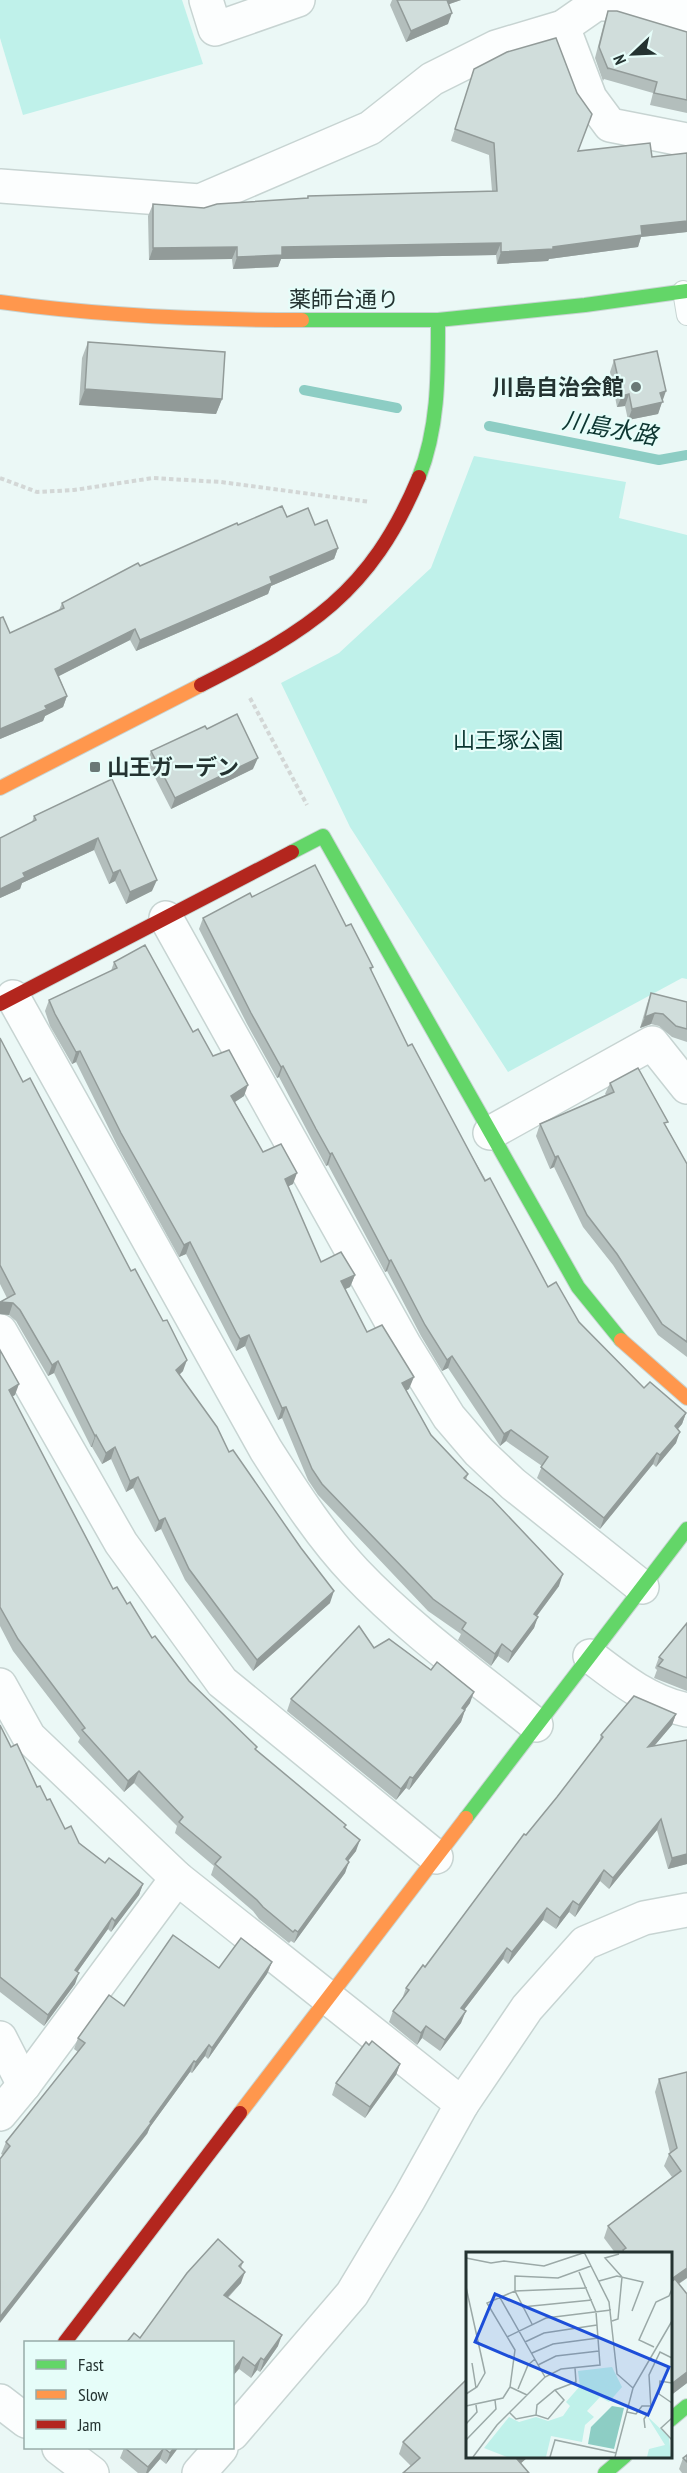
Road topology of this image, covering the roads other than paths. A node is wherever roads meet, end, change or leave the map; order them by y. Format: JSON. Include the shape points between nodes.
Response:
{"nodes":[{"id":1,"x":206,"y":0,"type":"edge"},
{"id":2,"x":298,"y":0,"type":"edge"},
{"id":3,"x":678,"y":9,"type":"edge"},
{"id":4,"x":562,"y":27,"type":"junction"},
{"id":5,"x":687,"y":140,"type":"edge"},
{"id":6,"x":0,"y":186,"type":"edge"},
{"id":7,"x":685,"y":291,"type":"edge"},
{"id":8,"x":0,"y":302,"type":"edge"},
{"id":9,"x":687,"y":315,"type":"edge"},
{"id":10,"x":438,"y":320,"type":"junction"},
{"id":11,"x":0,"y":788,"type":"edge"},
{"id":12,"x":166,"y":918,"type":"junction"},
{"id":13,"x":7,"y":1001,"type":"edge"},
{"id":14,"x":687,"y":1087,"type":"edge"},
{"id":15,"x":490,"y":1133,"type":"junction"},
{"id":16,"x":0,"y":1331,"type":"edge"},
{"id":17,"x":687,"y":1398,"type":"edge"},
{"id":18,"x":687,"y":1529,"type":"edge"},
{"id":19,"x":642,"y":1587,"type":"junction"},
{"id":20,"x":590,"y":1656,"type":"junction"},
{"id":21,"x":0,"y":1685,"type":"edge"},
{"id":22,"x":687,"y":1710,"type":"edge"},
{"id":23,"x":536,"y":1725,"type":"junction"},
{"id":24,"x":436,"y":1857,"type":"junction"},
{"id":25,"x":177,"y":1878,"type":"junction"},
{"id":26,"x":687,"y":1910,"type":"edge"},
{"id":27,"x":328,"y":1998,"type":"junction"},
{"id":28,"x":0,"y":2038,"type":"edge"},
{"id":29,"x":24,"y":2085,"type":"junction"},
{"id":30,"x":462,"y":2104,"type":"junction"},
{"id":31,"x":0,"y":2114,"type":"edge"},
{"id":32,"x":67,"y":2341,"type":"edge"},
{"id":33,"x":687,"y":2406,"type":"edge"},
{"id":34,"x":672,"y":2418,"type":"edge"},
{"id":35,"x":234,"y":2432,"type":"edge"},
{"id":36,"x":60,"y":2449,"type":"edge"},
{"id":37,"x":220,"y":2449,"type":"edge"},
{"id":38,"x":624,"y":2458,"type":"edge"},
{"id":39,"x":92,"y":2473,"type":"edge"},
{"id":40,"x":199,"y":2473,"type":"edge"},
{"id":41,"x":604,"y":2473,"type":"edge"}],
"edges":[{"from":1,"to":2,"type":"street","via":[[215,29]]},
{"from":3,"to":4,"type":"street","via":[[596,4]]},
{"from":4,"to":5,"type":"street","via":[[590,98],[610,124]]},
{"from":4,"to":6,"type":"street","via":[[496,47],[432,80],[370,128],[200,201]]},
{"from":7,"to":9,"type":"lane"},
{"from":7,"to":10,"type":"street","name":"薬師台通り"},
{"from":8,"to":10,"type":"street","name":"薬師台通り","via":[[74,312],[227,320]]},
{"from":10,"to":11,"type":"street","via":[[438,394],[426,458],[406,507],[379,552],[350,589],[307,626],[234,668]]},
{"from":12,"to":13,"type":"street"},
{"from":12,"to":15,"type":"street","via":[[324,836]]},
{"from":12,"to":19,"type":"street","via":[[405,1347],[449,1417],[513,1484]]},
{"from":13,"to":23,"type":"street","via":[[266,1450],[308,1515],[355,1572],[410,1623]]},
{"from":14,"to":15,"type":"street","via":[[652,1043]]},
{"from":15,"to":17,"type":"street","via":[[578,1287],[617,1336]]},
{"from":16,"to":24,"type":"street","via":[[122,1543],[222,1682]]},
{"from":18,"to":19,"type":"street"},
{"from":19,"to":20,"type":"street"},
{"from":20,"to":22,"type":"street","via":[[634,1689],[671,1707]]},
{"from":20,"to":23,"type":"street"},
{"from":21,"to":25,"type":"street","via":[[29,1737]]},
{"from":23,"to":24,"type":"street"},
{"from":24,"to":27,"type":"street"},
{"from":25,"to":27,"type":"street"},
{"from":25,"to":29,"type":"street"},
{"from":26,"to":30,"type":"street","via":[[644,1918],[585,1943],[527,2008]]},
{"from":27,"to":30,"type":"street"},
{"from":27,"to":32,"type":"street"},
{"from":28,"to":29,"type":"street"},
{"from":29,"to":31,"type":"street"},
{"from":30,"to":35,"type":"street","via":[[352,2294]]},
{"from":33,"to":34,"type":"street"},
{"from":36,"to":39,"type":"street"},
{"from":37,"to":40,"type":"street"},
{"from":38,"to":41,"type":"street"}]}
